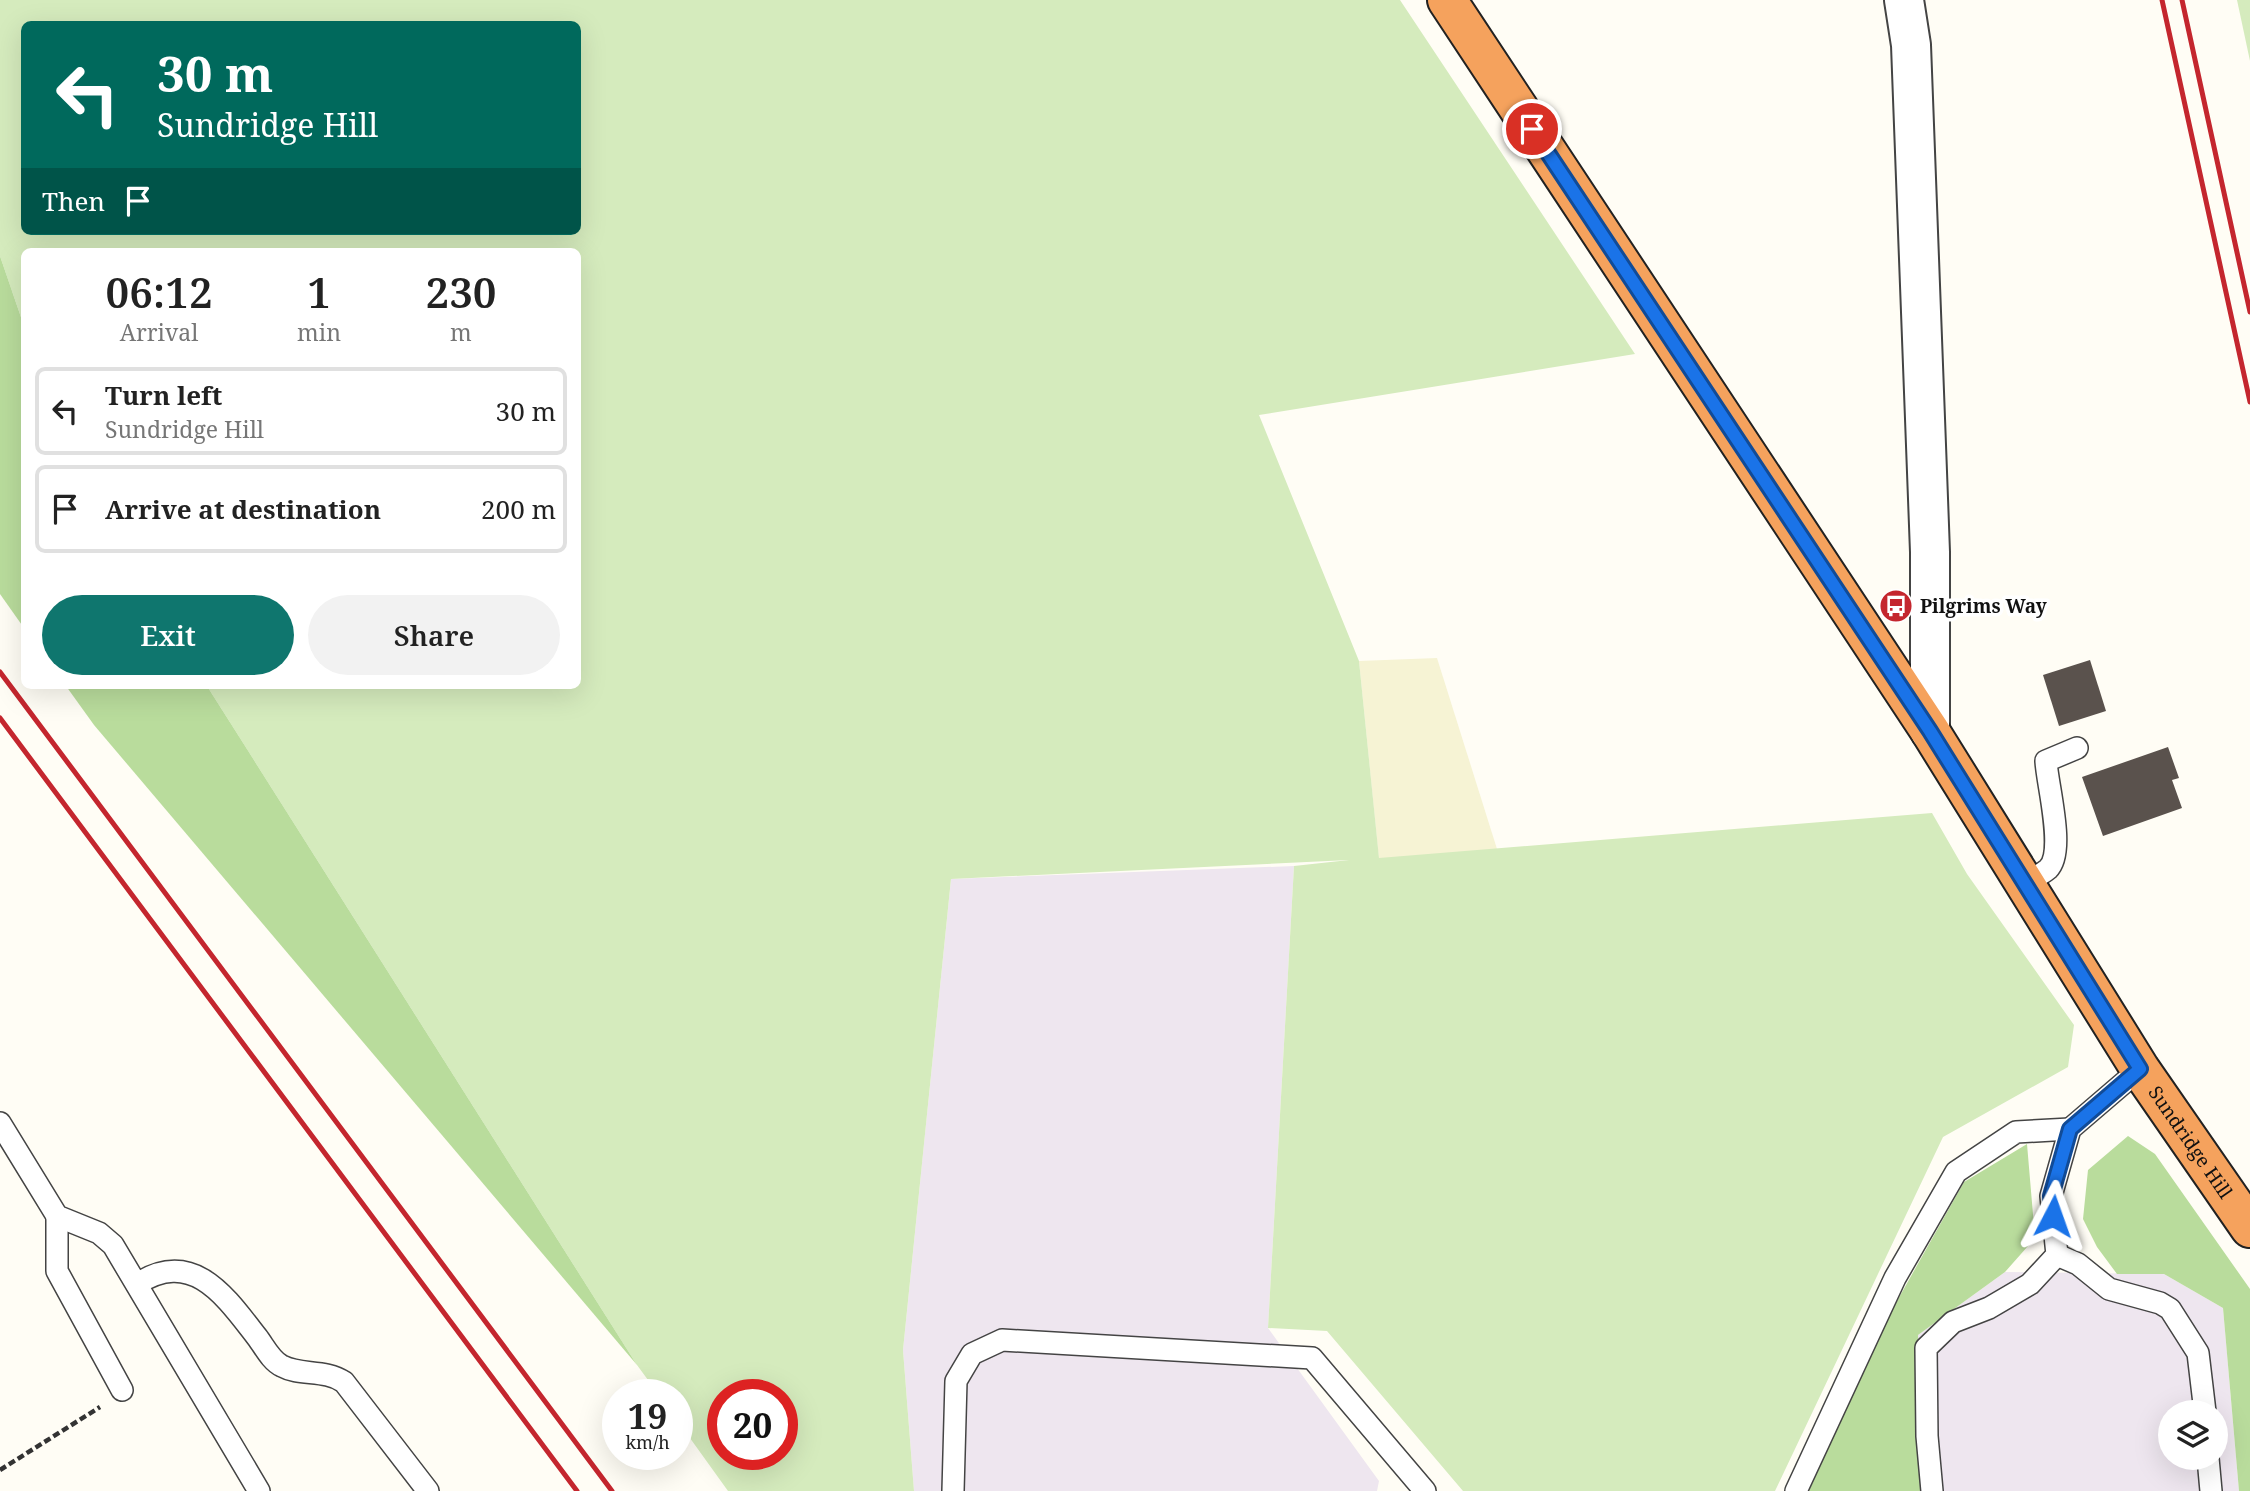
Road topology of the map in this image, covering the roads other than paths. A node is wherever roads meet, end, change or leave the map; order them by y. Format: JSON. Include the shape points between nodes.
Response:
{"nodes":[{"id":1,"x":1447,"y":0,"type":"edge"},
{"id":2,"x":1904,"y":0,"type":"edge"},
{"id":3,"x":1930,"y":731,"type":"junction"},
{"id":4,"x":2077,"y":748,"type":"dead end"},
{"id":5,"x":2024,"y":883,"type":"junction"},
{"id":6,"x":2140,"y":1069,"type":"junction"},
{"id":7,"x":0,"y":1123,"type":"edge"},
{"id":8,"x":2070,"y":1129,"type":"junction"},
{"id":9,"x":57,"y":1216,"type":"junction"},
{"id":10,"x":2250,"y":1228,"type":"edge"},
{"id":11,"x":2057,"y":1255,"type":"junction"},
{"id":12,"x":137,"y":1284,"type":"junction"},
{"id":13,"x":115,"y":1396,"type":"road end"},
{"id":14,"x":2204,"y":1400,"type":"edge"},
{"id":15,"x":2209,"y":1470,"type":"edge"},
{"id":16,"x":259,"y":1491,"type":"edge"},
{"id":17,"x":428,"y":1491,"type":"edge"},
{"id":18,"x":953,"y":1491,"type":"edge"},
{"id":19,"x":1425,"y":1491,"type":"edge"},
{"id":20,"x":1796,"y":1491,"type":"edge"},
{"id":21,"x":1932,"y":1491,"type":"edge"},
{"id":22,"x":2211,"y":1491,"type":"edge"}],
"edges":[{"from":1,"to":3,"type":"highway","name":"Sundridge Hill"},
{"from":2,"to":3,"type":"street","via":[[1910,45],[1929,539]]},
{"from":3,"to":5,"type":"highway","name":"Sundridge Hill"},
{"from":4,"to":5,"type":"lane","via":[[2046,761],[2053,859],[2049,868]]},
{"from":5,"to":6,"type":"highway","name":"Sundridge Hill"},
{"from":6,"to":8,"type":"lane"},
{"from":6,"to":10,"type":"highway","name":"Sundridge Hill"},
{"from":7,"to":9,"type":"lane"},
{"from":8,"to":11,"type":"lane","via":[[2051,1196]]},
{"from":8,"to":20,"type":"lane","via":[[2016,1132],[1956,1172],[1895,1278]]},
{"from":9,"to":12,"type":"lane","via":[[103,1235]]},
{"from":9,"to":13,"type":"lane","via":[[57,1271]]},
{"from":11,"to":14,"type":"lane","via":[[2078,1264],[2109,1289],[2170,1309],[2199,1353]]},
{"from":11,"to":21,"type":"lane","via":[[2030,1283],[1989,1308],[1953,1322],[1926,1348]]},
{"from":12,"to":16,"type":"lane"},
{"from":12,"to":17,"type":"lane","via":[[169,1269],[207,1282],[282,1366],[344,1382]]},
{"from":15,"to":22,"type":"lane"},
{"from":18,"to":19,"type":"lane","via":[[956,1381],[972,1354],[1002,1340],[1312,1358]]}]}
